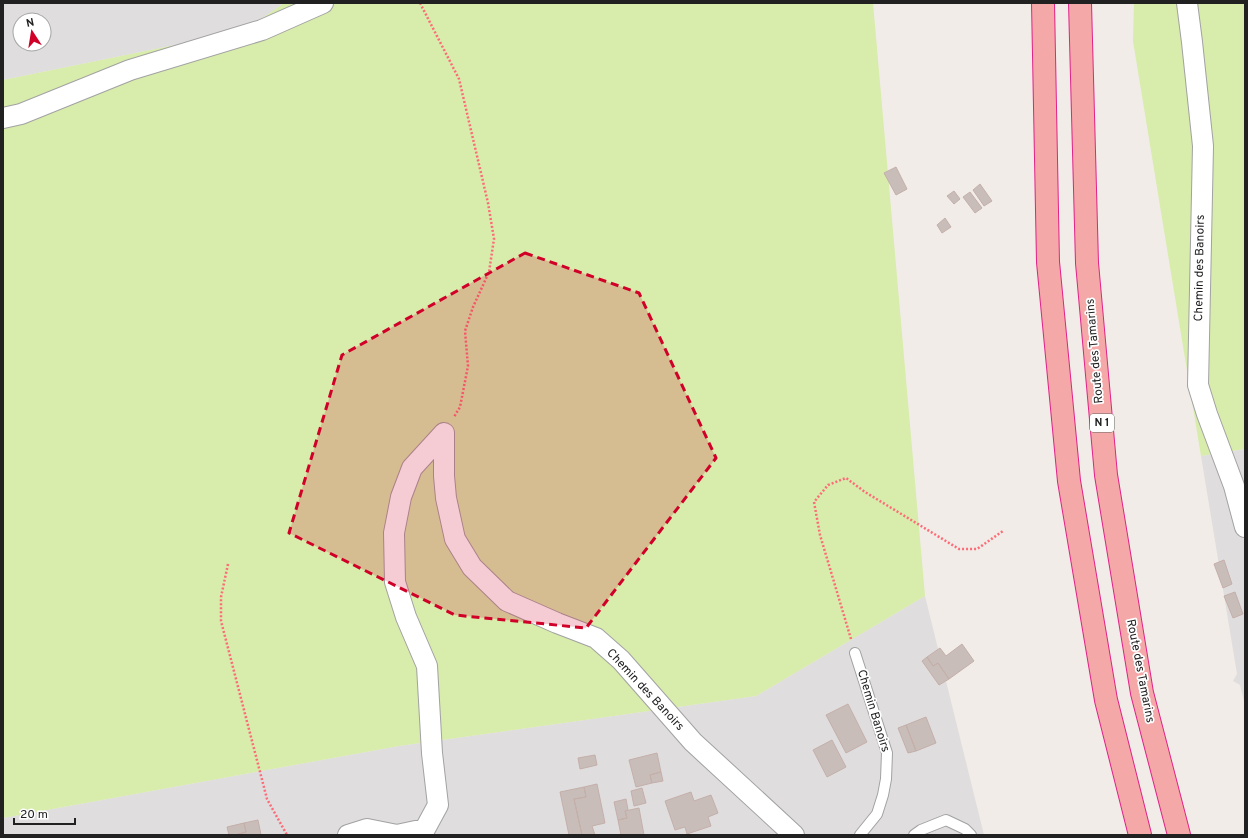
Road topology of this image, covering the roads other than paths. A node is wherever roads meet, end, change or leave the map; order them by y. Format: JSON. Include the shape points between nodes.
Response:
{"nodes":[{"id":1,"x":323,"y":3,"type":"edge"},
{"id":2,"x":1043,"y":3,"type":"edge"},
{"id":3,"x":1080,"y":3,"type":"edge"},
{"id":4,"x":1187,"y":3,"type":"edge"},
{"id":5,"x":3,"y":118,"type":"edge"},
{"id":6,"x":1245,"y":525,"type":"edge"},
{"id":7,"x":855,"y":653,"type":"road end"},
{"id":8,"x":348,"y":835,"type":"edge"},
{"id":9,"x":794,"y":835,"type":"edge"},
{"id":10,"x":860,"y":835,"type":"edge"},
{"id":11,"x":914,"y":835,"type":"edge"},
{"id":12,"x":971,"y":835,"type":"edge"},
{"id":13,"x":1140,"y":835,"type":"edge"},
{"id":14,"x":1179,"y":835,"type":"edge"}],
"edges":[{"from":1,"to":5,"type":"street","via":[[262,30],[130,70],[21,114]]},
{"from":2,"to":13,"type":"highway","via":[[1048,262],[1069,481],[1106,700]]},
{"from":3,"to":14,"type":"highway","name":"Route des Tamarins","number":"N 1","via":[[1087,263],[1106,475],[1142,693]]},
{"from":4,"to":6,"type":"street","name":"Chemin des Banoirs","via":[[1203,146],[1198,384]]},
{"from":7,"to":10,"type":"lane","name":"Chemin Banoirs","via":[[888,753],[886,779],[877,814]]},
{"from":8,"to":9,"type":"street","name":"Chemin des Banoirs","via":[[367,828],[397,835],[425,829],[438,805],[427,666],[406,617],[395,582],[394,533],[401,497],[412,468],[444,433],[446,498],[455,539],[472,567],[507,600],[596,638],[621,660],[692,742]]},
{"from":11,"to":12,"type":"lane","via":[[946,820],[965,829]]}]}
